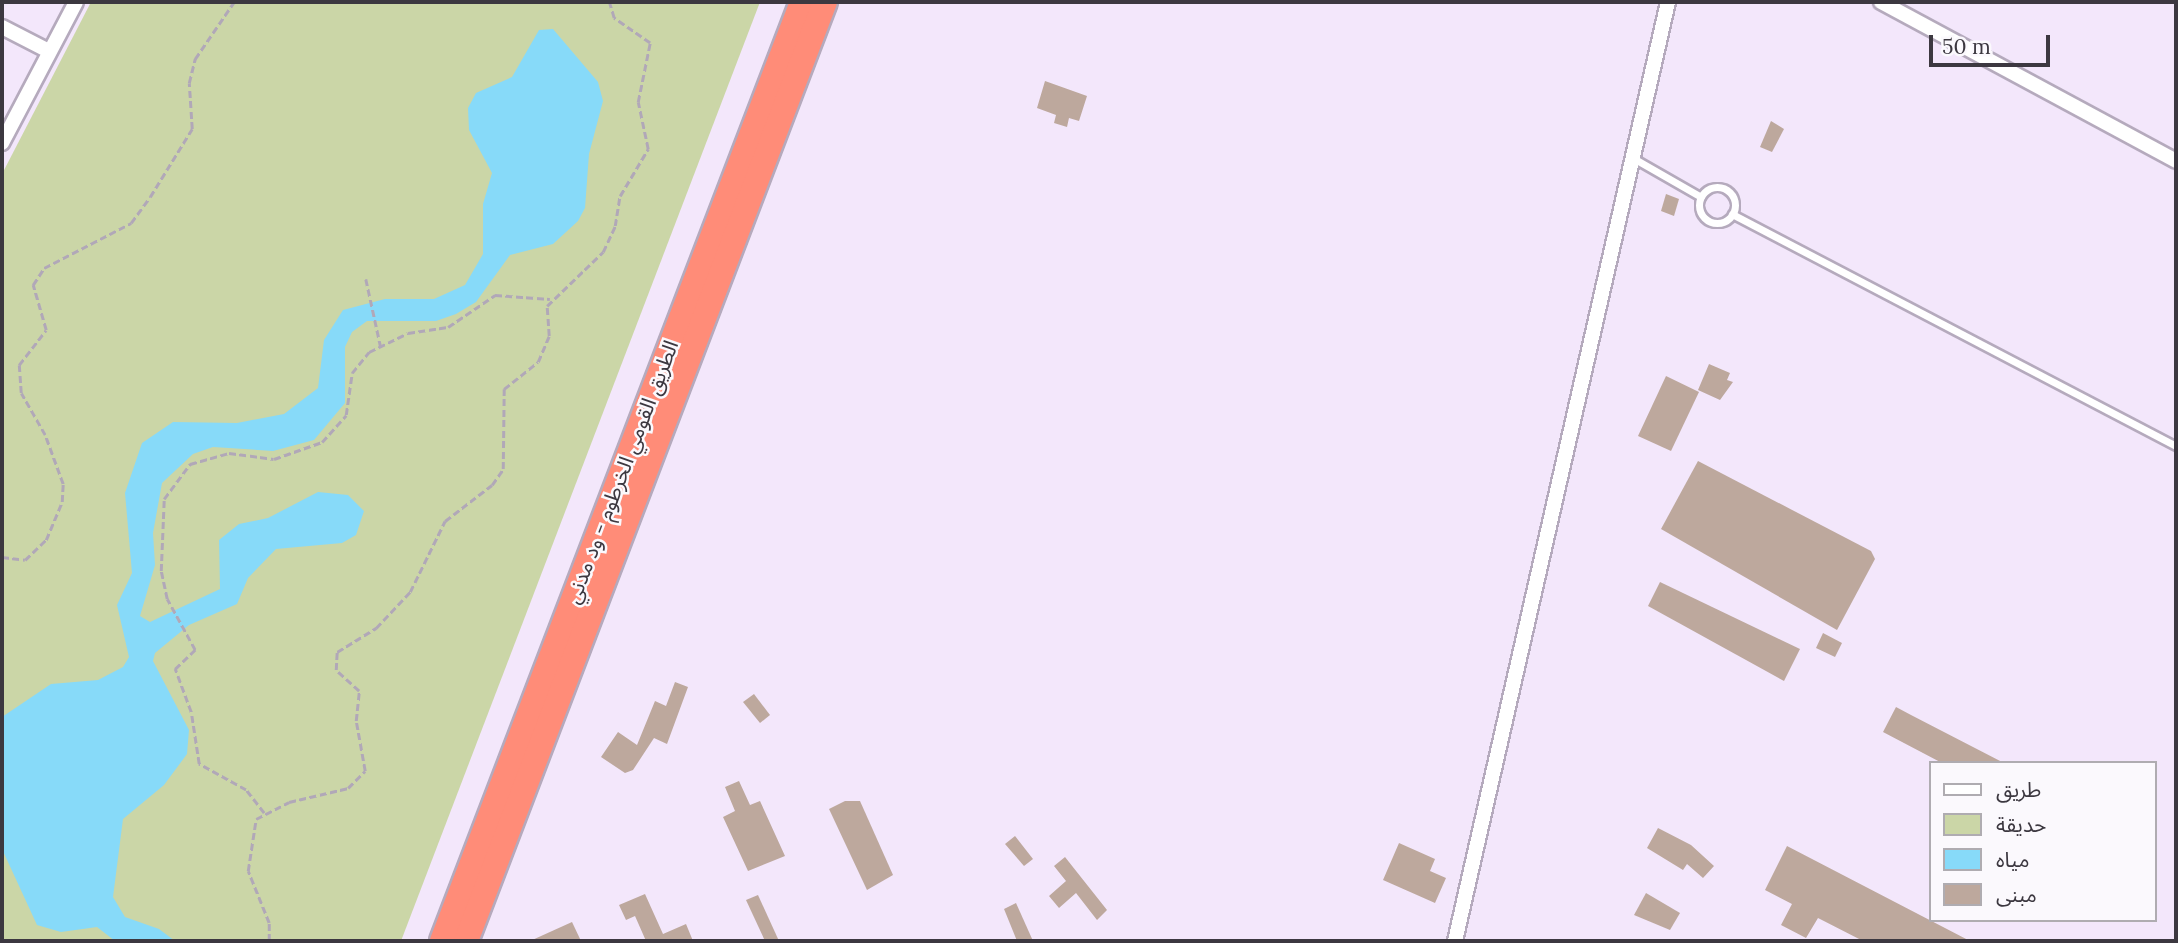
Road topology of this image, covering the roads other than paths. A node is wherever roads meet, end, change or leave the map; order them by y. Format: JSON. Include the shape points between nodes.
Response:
{"nodes":[{"id":1,"x":76,"y":2,"type":"edge"},
{"id":2,"x":802,"y":2,"type":"edge"},
{"id":3,"x":825,"y":2,"type":"edge"},
{"id":4,"x":1668,"y":2,"type":"edge"},
{"id":5,"x":1881,"y":2,"type":"edge"},
{"id":6,"x":2,"y":27,"type":"edge"},
{"id":7,"x":50,"y":51,"type":"junction"},
{"id":8,"x":3,"y":140,"type":"edge"},
{"id":9,"x":1633,"y":157,"type":"junction"},
{"id":10,"x":2176,"y":161,"type":"edge"},
{"id":11,"x":1701,"y":197,"type":"junction"},
{"id":12,"x":1732,"y":214,"type":"junction"},
{"id":13,"x":2176,"y":446,"type":"edge"},
{"id":14,"x":442,"y":941,"type":"edge"},
{"id":15,"x":466,"y":941,"type":"edge"},
{"id":16,"x":1455,"y":941,"type":"edge"}],
"edges":[{"from":1,"to":7,"type":"street"},
{"from":2,"to":14,"type":"highway","name":"الطريق القومي الخرطوم - ود مدني"},
{"from":3,"to":15,"type":"highway","name":"الطريق القومي الخرطوم - ود مدني"},
{"from":4,"to":9,"type":"street"},
{"from":5,"to":10,"type":"street"},
{"from":6,"to":7,"type":"street"},
{"from":7,"to":8,"type":"street"},
{"from":9,"to":11,"type":"lane"},
{"from":9,"to":16,"type":"street"},
{"from":11,"to":12,"type":"lane","via":[[1700,210],[1707,220],[1719,223]]},
{"from":11,"to":12,"type":"lane","via":[[1714,187],[1726,190],[1734,200]]},
{"from":12,"to":13,"type":"lane"}]}
